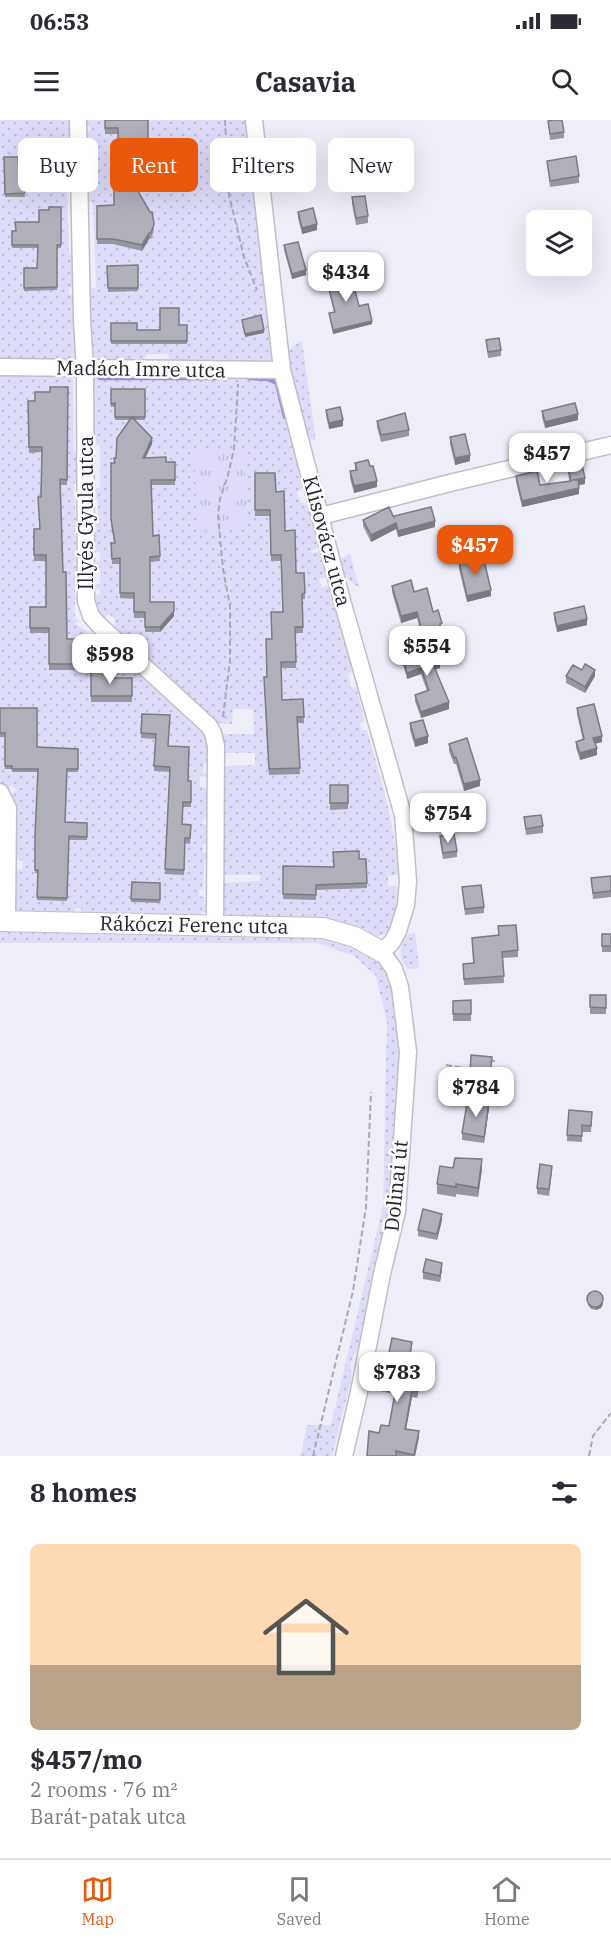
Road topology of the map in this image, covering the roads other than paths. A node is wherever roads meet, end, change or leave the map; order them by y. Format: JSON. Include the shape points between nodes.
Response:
{"nodes":[{"id":1,"x":78,"y":120,"type":"edge"},
{"id":2,"x":254,"y":120,"type":"edge"},
{"id":3,"x":0,"y":367,"type":"edge"},
{"id":4,"x":85,"y":369,"type":"junction"},
{"id":5,"x":282,"y":370,"type":"junction"},
{"id":6,"x":611,"y":445,"type":"edge"},
{"id":7,"x":321,"y":516,"type":"junction"},
{"id":8,"x":0,"y":792,"type":"edge"},
{"id":9,"x":4,"y":921,"type":"edge"},
{"id":10,"x":215,"y":924,"type":"junction"},
{"id":11,"x":382,"y":952,"type":"junction"},
{"id":12,"x":344,"y":1456,"type":"edge"}],
"edges":[{"from":1,"to":4,"type":"street","name":"Illyés Gyula utca"},
{"from":2,"to":5,"type":"street","name":"Klisovácz utca"},
{"from":3,"to":4,"type":"street","name":"Madách Imre utca"},
{"from":4,"to":5,"type":"street","name":"Madách Imre utca"},
{"from":4,"to":10,"type":"street","name":"Illyés Gyula utca","via":[[86,601],[99,626],[213,733]]},
{"from":5,"to":7,"type":"street","name":"Klisovácz utca"},
{"from":6,"to":7,"type":"street"},
{"from":7,"to":11,"type":"street","name":"Klisovácz utca","via":[[403,815],[408,874],[406,905],[398,931]]},
{"from":8,"to":9,"type":"street","via":[[8,808]]},
{"from":9,"to":10,"type":"street","name":"Rákóczi Ferenc utca"},
{"from":10,"to":11,"type":"street","name":"Rákóczi Ferenc utca","via":[[324,928],[355,937]]},
{"from":11,"to":12,"type":"street","name":"Dolinai út","via":[[400,987],[408,1052],[397,1211]]}]}
